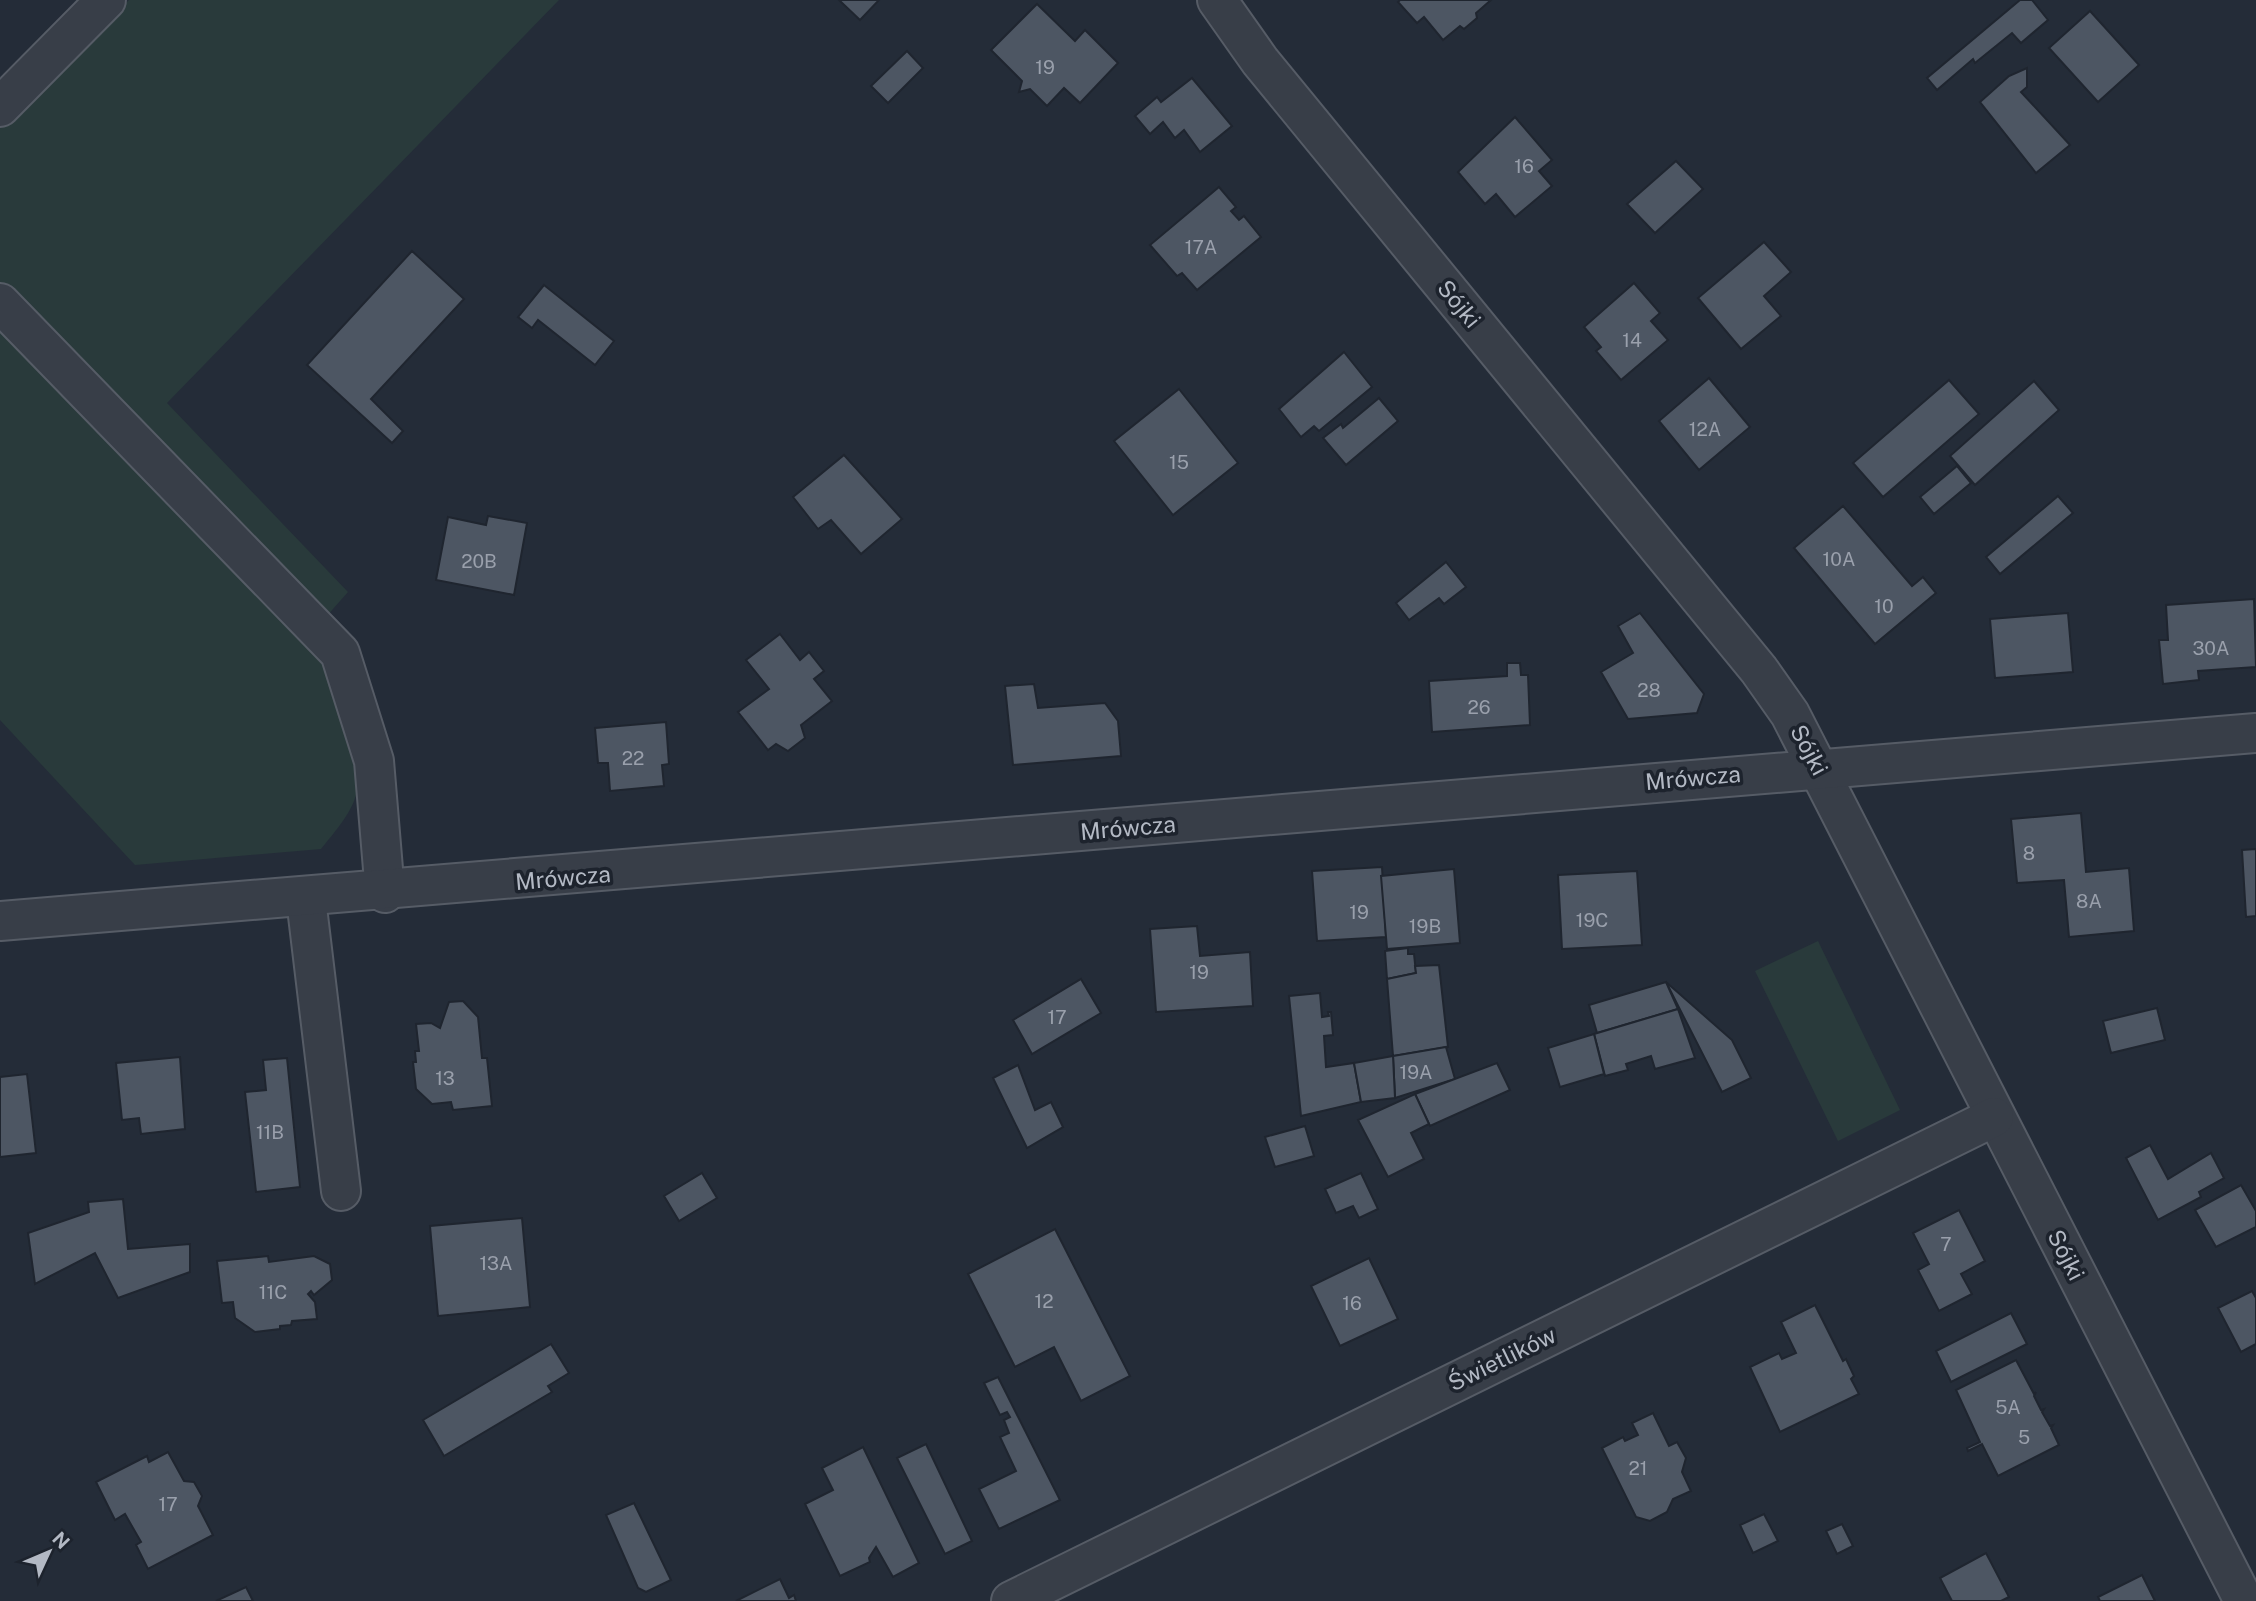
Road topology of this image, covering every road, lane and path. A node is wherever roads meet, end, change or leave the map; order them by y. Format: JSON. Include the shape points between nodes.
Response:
{"nodes":[{"id":1,"x":106,"y":0,"type":"edge"},
{"id":2,"x":1217,"y":0,"type":"edge"},
{"id":3,"x":0,"y":107,"type":"edge"},
{"id":4,"x":0,"y":303,"type":"edge"},
{"id":5,"x":2256,"y":733,"type":"edge"},
{"id":6,"x":1818,"y":766,"type":"junction"},
{"id":7,"x":385,"y":894,"type":"junction"},
{"id":8,"x":306,"y":899,"type":"junction"},
{"id":9,"x":0,"y":921,"type":"edge"},
{"id":10,"x":1994,"y":1117,"type":"junction"},
{"id":11,"x":341,"y":1191,"type":"dead end"},
{"id":12,"x":1011,"y":1601,"type":"edge"},
{"id":13,"x":2244,"y":1601,"type":"edge"}],
"edges":[{"from":1,"to":3,"type":"street"},
{"from":2,"to":6,"type":"street","name":"Sójki","via":[[1260,61],[1759,670]]},
{"from":4,"to":7,"type":"street","via":[[340,653],[374,761]]},
{"from":5,"to":6,"type":"street","name":"Mrówcza"},
{"from":6,"to":7,"type":"street","name":"Mrówcza"},
{"from":6,"to":10,"type":"street","name":"Sójki"},
{"from":7,"to":8,"type":"street","name":"Mrówcza"},
{"from":8,"to":9,"type":"street","name":"Mrówcza"},
{"from":8,"to":11,"type":"street"},
{"from":10,"to":12,"type":"street","name":"Świetlików"},
{"from":10,"to":13,"type":"street","name":"Sójki"}]}
